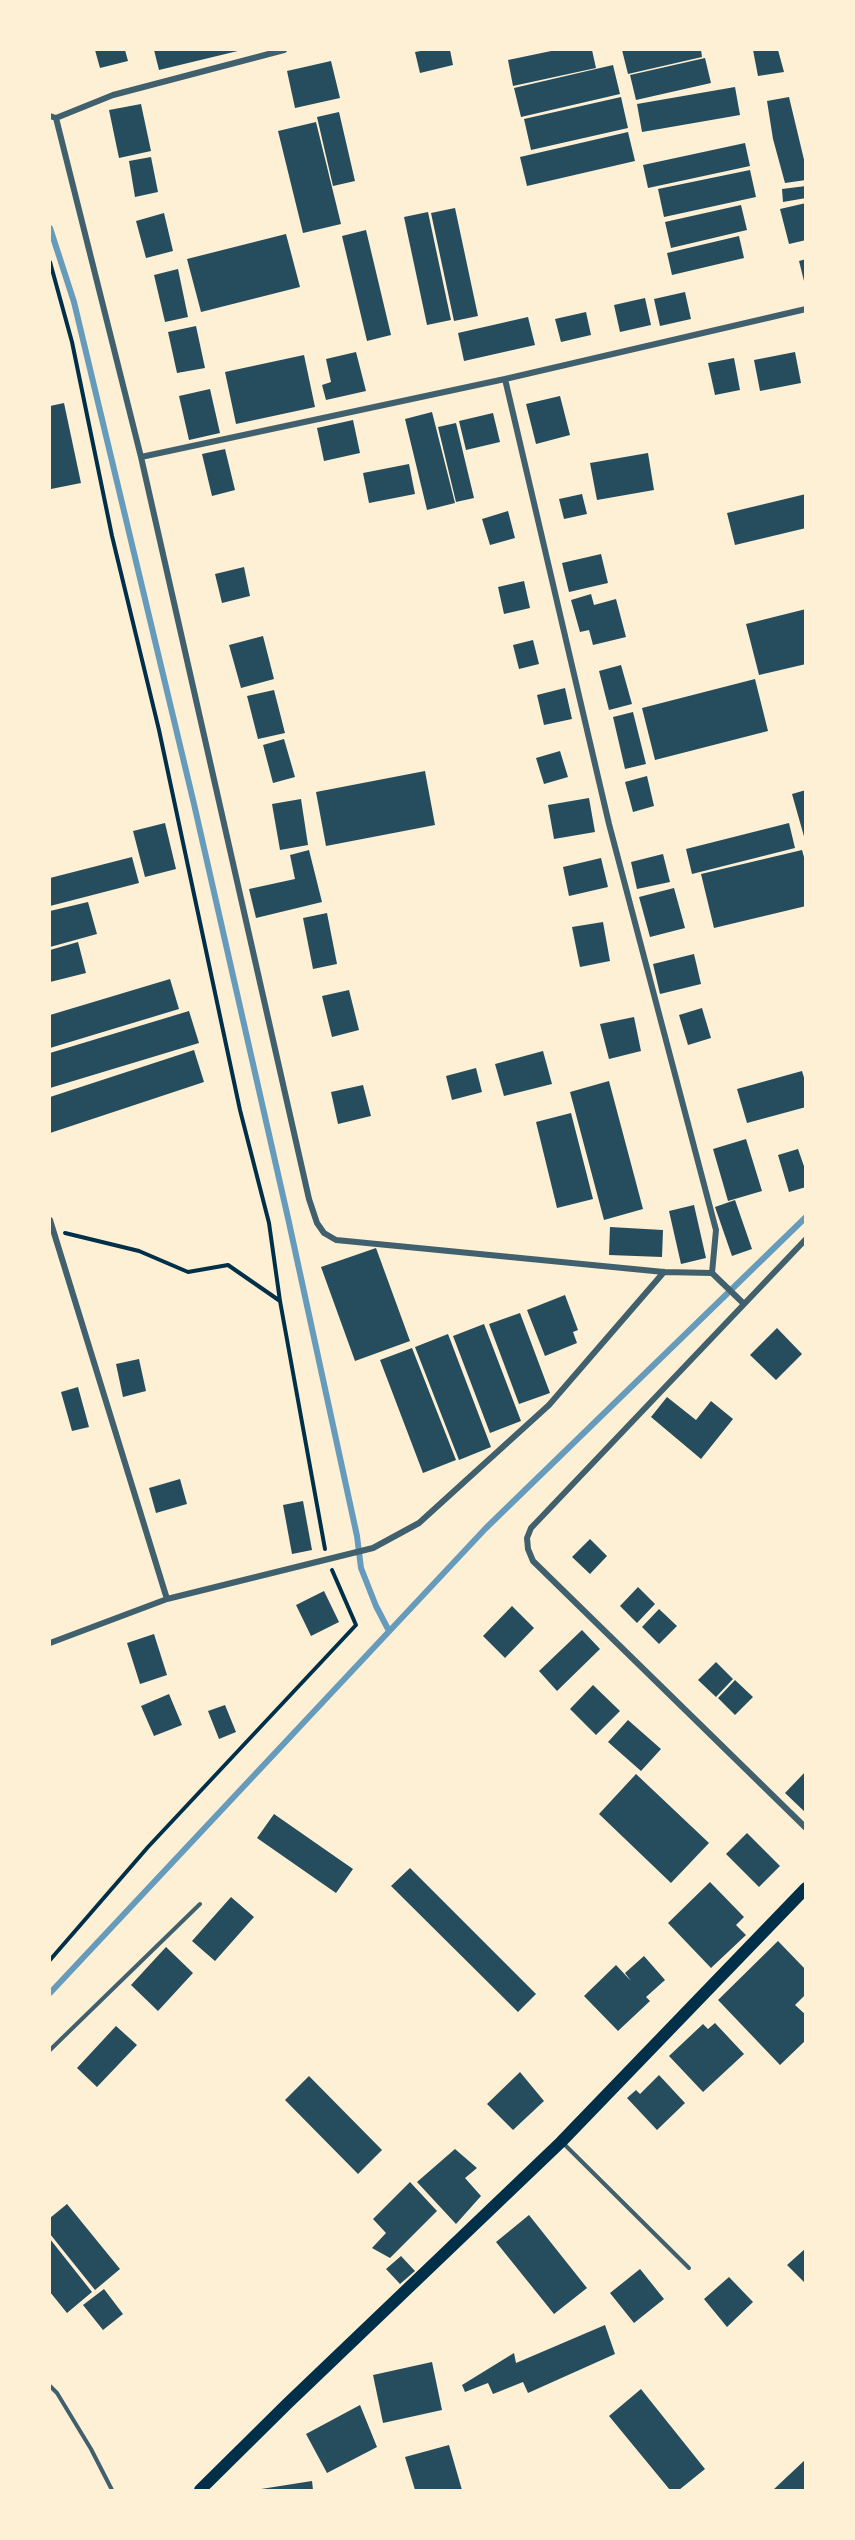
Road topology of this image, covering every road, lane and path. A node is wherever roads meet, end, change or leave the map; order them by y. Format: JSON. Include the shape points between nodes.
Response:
{"nodes":[{"id":1,"x":284,"y":50,"type":"edge"},
{"id":2,"x":53,"y":117,"type":"edge"},
{"id":3,"x":50,"y":262,"type":"edge"},
{"id":4,"x":806,"y":309,"type":"edge"},
{"id":5,"x":505,"y":379,"type":"junction"},
{"id":6,"x":141,"y":457,"type":"junction"},
{"id":7,"x":50,"y":1220,"type":"edge"},
{"id":8,"x":53,"y":1230,"type":"junction"},
{"id":9,"x":806,"y":1239,"type":"edge"},
{"id":10,"x":664,"y":1272,"type":"junction"},
{"id":11,"x":712,"y":1273,"type":"junction"},
{"id":12,"x":280,"y":1301,"type":"junction"},
{"id":13,"x":743,"y":1304,"type":"junction"},
{"id":14,"x":327,"y":1559,"type":"junction"},
{"id":15,"x":167,"y":1599,"type":"junction"},
{"id":16,"x":50,"y":1643,"type":"edge"},
{"id":17,"x":806,"y":1828,"type":"edge"},
{"id":18,"x":806,"y":1888,"type":"edge"},
{"id":19,"x":200,"y":1904,"type":"dead end"},
{"id":20,"x":50,"y":1960,"type":"edge"},
{"id":21,"x":50,"y":2050,"type":"edge"},
{"id":22,"x":561,"y":2142,"type":"junction"},
{"id":23,"x":688,"y":2268,"type":"dead end"},
{"id":24,"x":50,"y":2386,"type":"edge"},
{"id":25,"x":112,"y":2490,"type":"edge"},
{"id":26,"x":200,"y":2490,"type":"edge"}],
"edges":[{"from":1,"to":2,"type":"street","via":[[113,95]]},
{"from":2,"to":6,"type":"street"},
{"from":3,"to":12,"type":"path","via":[[72,342],[240,1110],[269,1223]]},
{"from":4,"to":5,"type":"street"},
{"from":5,"to":6,"type":"street"},
{"from":5,"to":11,"type":"street","via":[[609,824],[716,1230]]},
{"from":6,"to":10,"type":"street","via":[[317,1223],[336,1240]]},
{"from":7,"to":8,"type":"street"},
{"from":8,"to":12,"type":"path","via":[[139,1251],[188,1272],[228,1265]]},
{"from":8,"to":15,"type":"street"},
{"from":9,"to":13,"type":"street"},
{"from":10,"to":11,"type":"street"},
{"from":10,"to":14,"type":"street","via":[[549,1405],[419,1523],[373,1548]]},
{"from":11,"to":13,"type":"street"},
{"from":12,"to":14,"type":"path"},
{"from":13,"to":17,"type":"street","via":[[531,1528],[528,1549],[533,1561]]},
{"from":14,"to":15,"type":"street"},
{"from":14,"to":20,"type":"path","via":[[356,1625],[148,1847]]},
{"from":15,"to":16,"type":"street"},
{"from":18,"to":22,"type":"main road"},
{"from":19,"to":21,"type":"lane"},
{"from":22,"to":23,"type":"lane"},
{"from":22,"to":26,"type":"main road"},
{"from":24,"to":25,"type":"lane"}]}
